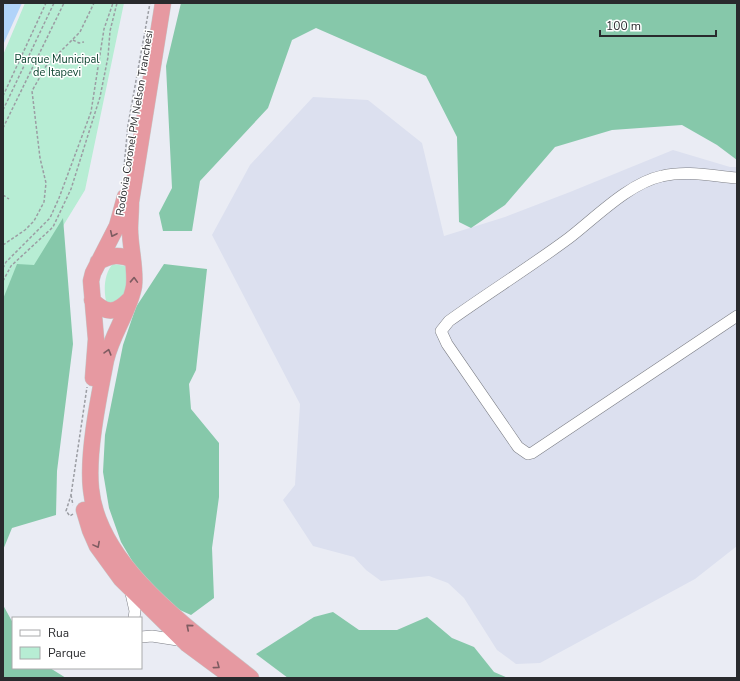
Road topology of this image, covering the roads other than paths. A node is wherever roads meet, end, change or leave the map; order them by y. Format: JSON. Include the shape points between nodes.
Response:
{"nodes":[{"id":1,"x":154,"y":3,"type":"edge"},
{"id":2,"x":163,"y":3,"type":"edge"},
{"id":3,"x":737,"y":178,"type":"edge"},
{"id":4,"x":133,"y":260,"type":"junction"},
{"id":5,"x":98,"y":262,"type":"junction"},
{"id":6,"x":92,"y":300,"type":"junction"},
{"id":7,"x":130,"y":300,"type":"junction"},
{"id":8,"x":737,"y":316,"type":"edge"},
{"id":9,"x":130,"y":588,"type":"junction"},
{"id":10,"x":134,"y":617,"type":"edge"},
{"id":11,"x":142,"y":637,"type":"edge"},
{"id":12,"x":184,"y":641,"type":"junction"},
{"id":13,"x":210,"y":645,"type":"junction"},
{"id":14,"x":233,"y":678,"type":"edge"},
{"id":15,"x":251,"y":678,"type":"edge"},
{"id":16,"x":260,"y":678,"type":"edge"}],
"edges":[{"from":1,"to":5,"type":"highway","name":"Rodovia Coronel PM Nelson Tranchesi","one_way":true,"via":[[123,204],[117,226]]},
{"from":2,"to":4,"type":"highway","name":"Rodovia Coronel PM Nelson Tranchesi","via":[[132,202],[130,228]]},
{"from":3,"to":8,"type":"street","via":[[680,172],[660,176],[640,185],[449,321],[441,331],[447,344],[518,447],[528,454],[594,414]]},
{"from":4,"to":5,"type":"highway","via":[[125,256],[109,256]]},
{"from":7,"to":4,"type":"highway","name":"Rodovia Coronel PM Nelson Tranchesi","one_way":true,"via":[[134,280]]},
{"from":5,"to":6,"type":"highway","name":"Rodovia Coronel PM Nelson Tranchesi","via":[[91,281]]},
{"from":6,"to":7,"type":"highway","via":[[100,308],[114,311]]},
{"from":6,"to":9,"type":"highway","name":"Rodovia Coronel PM Nelson Tranchesi","one_way":true,"via":[[96,358],[82,443],[80,482],[86,519],[97,546]]},
{"from":13,"to":7,"type":"highway","name":"Rodovia Coronel PM Nelson Tranchesi","one_way":true,"via":[[123,565],[105,537],[94,507],[91,488],[93,444],[106,359]]},
{"from":9,"to":10,"type":"street"},
{"from":9,"to":12,"type":"highway","name":"Rodovia Coronel PM Nelson Tranchesi"},
{"from":11,"to":12,"type":"street"},
{"from":12,"to":14,"type":"highway","name":"Rodovia Coronel PM Nelson Tranchesi","one_way":true},
{"from":13,"to":15,"type":"highway","name":"Rodovia Coronel PM Nelson Tranchesi"},
{"from":13,"to":16,"type":"highway","name":"Rodovia Coronel PM Nelson Tranchesi","via":[[228,652]]}]}
